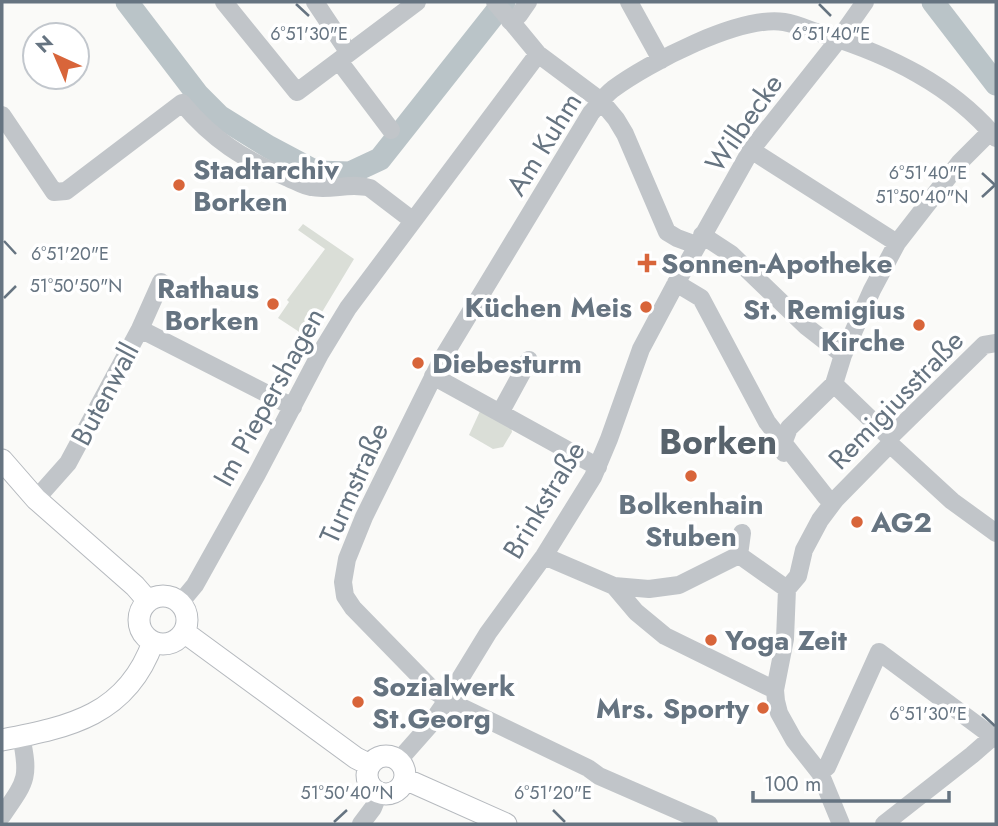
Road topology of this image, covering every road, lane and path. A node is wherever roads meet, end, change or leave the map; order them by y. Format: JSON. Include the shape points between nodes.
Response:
{"nodes":[{"id":1,"x":224,"y":2,"type":"edge"},
{"id":2,"x":315,"y":2,"type":"edge"},
{"id":3,"x":417,"y":2,"type":"edge"},
{"id":4,"x":528,"y":2,"type":"edge"},
{"id":5,"x":629,"y":2,"type":"edge"},
{"id":6,"x":865,"y":2,"type":"edge"},
{"id":7,"x":503,"y":13,"type":"edge"},
{"id":8,"x":839,"y":39,"type":"junction"},
{"id":9,"x":538,"y":54,"type":"junction"},
{"id":10,"x":344,"y":57,"type":"junction"},
{"id":11,"x":661,"y":60,"type":"junction"},
{"id":12,"x":601,"y":101,"type":"junction"},
{"id":13,"x":2,"y":117,"type":"edge"},
{"id":14,"x":391,"y":130,"type":"dead end"},
{"id":15,"x":993,"y":134,"type":"edge"},
{"id":16,"x":751,"y":150,"type":"junction"},
{"id":17,"x":412,"y":220,"type":"junction"},
{"id":18,"x":699,"y":240,"type":"junction"},
{"id":19,"x":897,"y":243,"type":"junction"},
{"id":20,"x":161,"y":282,"type":"dead end"},
{"id":21,"x":676,"y":283,"type":"junction"},
{"id":22,"x":140,"y":329,"type":"junction"},
{"id":23,"x":996,"y":342,"type":"edge"},
{"id":24,"x":843,"y":355,"type":"junction"},
{"id":25,"x":529,"y":360,"type":"dead end"},
{"id":26,"x":433,"y":376,"type":"junction"},
{"id":27,"x":834,"y":384,"type":"junction"},
{"id":28,"x":293,"y":407,"type":"junction"},
{"id":29,"x":500,"y":413,"type":"junction"},
{"id":30,"x":891,"y":440,"type":"junction"},
{"id":31,"x":784,"y":447,"type":"junction"},
{"id":32,"x":2,"y":460,"type":"edge"},
{"id":33,"x":598,"y":467,"type":"junction"},
{"id":34,"x":36,"y":499,"type":"junction"},
{"id":35,"x":835,"y":500,"type":"junction"},
{"id":36,"x":742,"y":533,"type":"dead end"},
{"id":37,"x":996,"y":533,"type":"edge"},
{"id":38,"x":739,"y":555,"type":"junction"},
{"id":39,"x":544,"y":556,"type":"junction"},
{"id":40,"x":614,"y":586,"type":"junction"},
{"id":41,"x":787,"y":589,"type":"junction"},
{"id":42,"x":148,"y":601,"type":"junction"},
{"id":43,"x":180,"y":603,"type":"junction"},
{"id":44,"x":184,"y":632,"type":"junction"},
{"id":45,"x":153,"y":642,"type":"junction"},
{"id":46,"x":775,"y":690,"type":"junction"},
{"id":47,"x":447,"y":700,"type":"junction"},
{"id":48,"x":995,"y":737,"type":"edge"},
{"id":49,"x":12,"y":738,"type":"edge"},
{"id":50,"x":370,"y":765,"type":"junction"},
{"id":51,"x":402,"y":770,"type":"junction"},
{"id":52,"x":820,"y":773,"type":"junction"},
{"id":53,"x":379,"y":793,"type":"junction"},
{"id":54,"x":2,"y":816,"type":"edge"},
{"id":55,"x":361,"y":824,"type":"edge"},
{"id":56,"x":506,"y":824,"type":"edge"},
{"id":57,"x":709,"y":824,"type":"edge"},
{"id":58,"x":841,"y":824,"type":"edge"},
{"id":59,"x":884,"y":824,"type":"edge"}],
"edges":[{"from":1,"to":10,"type":"street","via":[[296,92]]},
{"from":2,"to":10,"type":"street"},
{"from":3,"to":10,"type":"street"},
{"from":4,"to":7,"type":"street","via":[[519,15]]},
{"from":5,"to":11,"type":"street"},
{"from":6,"to":8,"type":"street","name":"Wilbecke"},
{"from":7,"to":9,"type":"street"},
{"from":8,"to":11,"type":"street","name":"Am Kuhm","via":[[784,22],[750,23]]},
{"from":8,"to":15,"type":"street","name":"Am Kuhm","via":[[916,72],[962,104]]},
{"from":8,"to":16,"type":"street","name":"Wilbecke"},
{"from":9,"to":12,"type":"street"},
{"from":9,"to":17,"type":"street","name":"Im Piepershagen"},
{"from":10,"to":14,"type":"street"},
{"from":11,"to":12,"type":"street","name":"Am Kuhm"},
{"from":12,"to":18,"type":"street","via":[[625,134],[667,232]]},
{"from":12,"to":26,"type":"street","name":"Am Kuhm"},
{"from":13,"to":17,"type":"street","via":[[54,192],[66,191],[85,178],[183,103],[228,148],[265,169],[309,187],[370,188]]},
{"from":15,"to":19,"type":"street","via":[[960,162]]},
{"from":16,"to":18,"type":"street","name":"Wilbecke"},
{"from":16,"to":19,"type":"street"},
{"from":17,"to":28,"type":"street","name":"Im Piepershagen","via":[[348,308]]},
{"from":18,"to":21,"type":"street","name":"Brinkstraße"},
{"from":18,"to":24,"type":"street","via":[[731,254]]},
{"from":19,"to":24,"type":"street"},
{"from":20,"to":22,"type":"street","name":"Butenwall"},
{"from":21,"to":31,"type":"street","via":[[701,298]]},
{"from":21,"to":33,"type":"street","name":"Brinkstraße","via":[[642,349]]},
{"from":22,"to":28,"type":"street"},
{"from":22,"to":34,"type":"street","name":"Butenwall","via":[[68,463]]},
{"from":23,"to":30,"type":"street","name":"Remigiusstraße","via":[[984,345]]},
{"from":24,"to":27,"type":"street"},
{"from":25,"to":29,"type":"street"},
{"from":26,"to":29,"type":"street"},
{"from":26,"to":47,"type":"street","name":"Turmstraße","via":[[364,517],[343,582],[353,608]]},
{"from":27,"to":30,"type":"street"},
{"from":27,"to":31,"type":"street","via":[[789,428]]},
{"from":28,"to":43,"type":"street","name":"Im Piepershagen","via":[[195,586]]},
{"from":29,"to":33,"type":"street"},
{"from":30,"to":35,"type":"street","name":"Remigiusstraße"},
{"from":30,"to":37,"type":"street","via":[[952,501]]},
{"from":31,"to":35,"type":"street","via":[[826,497]]},
{"from":32,"to":34,"type":"main road"},
{"from":33,"to":39,"type":"street","name":"Brinkstraße"},
{"from":34,"to":42,"type":"main road"},
{"from":35,"to":41,"type":"street","name":"Remigiusstraße","via":[[820,520],[804,550],[798,576]]},
{"from":36,"to":38,"type":"street"},
{"from":38,"to":40,"type":"street","via":[[679,585],[649,589]]},
{"from":38,"to":41,"type":"street"},
{"from":39,"to":40,"type":"street"},
{"from":39,"to":47,"type":"street","name":"Brinkstraße"},
{"from":40,"to":46,"type":"street","via":[[665,636]]},
{"from":41,"to":46,"type":"street","via":[[785,639]]},
{"from":42,"to":43,"type":"main road","via":[[167,596]]},
{"from":42,"to":45,"type":"main road","via":[[139,624]]},
{"from":43,"to":44,"type":"main road","via":[[186,614]]},
{"from":44,"to":45,"type":"main road","via":[[170,643]]},
{"from":44,"to":50,"type":"main road"},
{"from":45,"to":49,"type":"main road","via":[[141,670],[104,707],[78,722]]},
{"from":46,"to":52,"type":"street","via":[[779,713]]},
{"from":47,"to":51,"type":"street","name":"Brinkstraße"},
{"from":47,"to":57,"type":"street","name":"Turmstraße","via":[[599,776]]},
{"from":48,"to":52,"type":"street","via":[[879,652],[827,767]]},
{"from":48,"to":59,"type":"street"},
{"from":49,"to":54,"type":"street","via":[[27,767],[24,781]]},
{"from":50,"to":51,"type":"main road","via":[[383,756]]},
{"from":50,"to":53,"type":"main road","via":[[370,784]]},
{"from":51,"to":53,"type":"main road","via":[[395,792]]},
{"from":51,"to":56,"type":"main road"},
{"from":52,"to":58,"type":"street"},
{"from":53,"to":55,"type":"street"}]}
